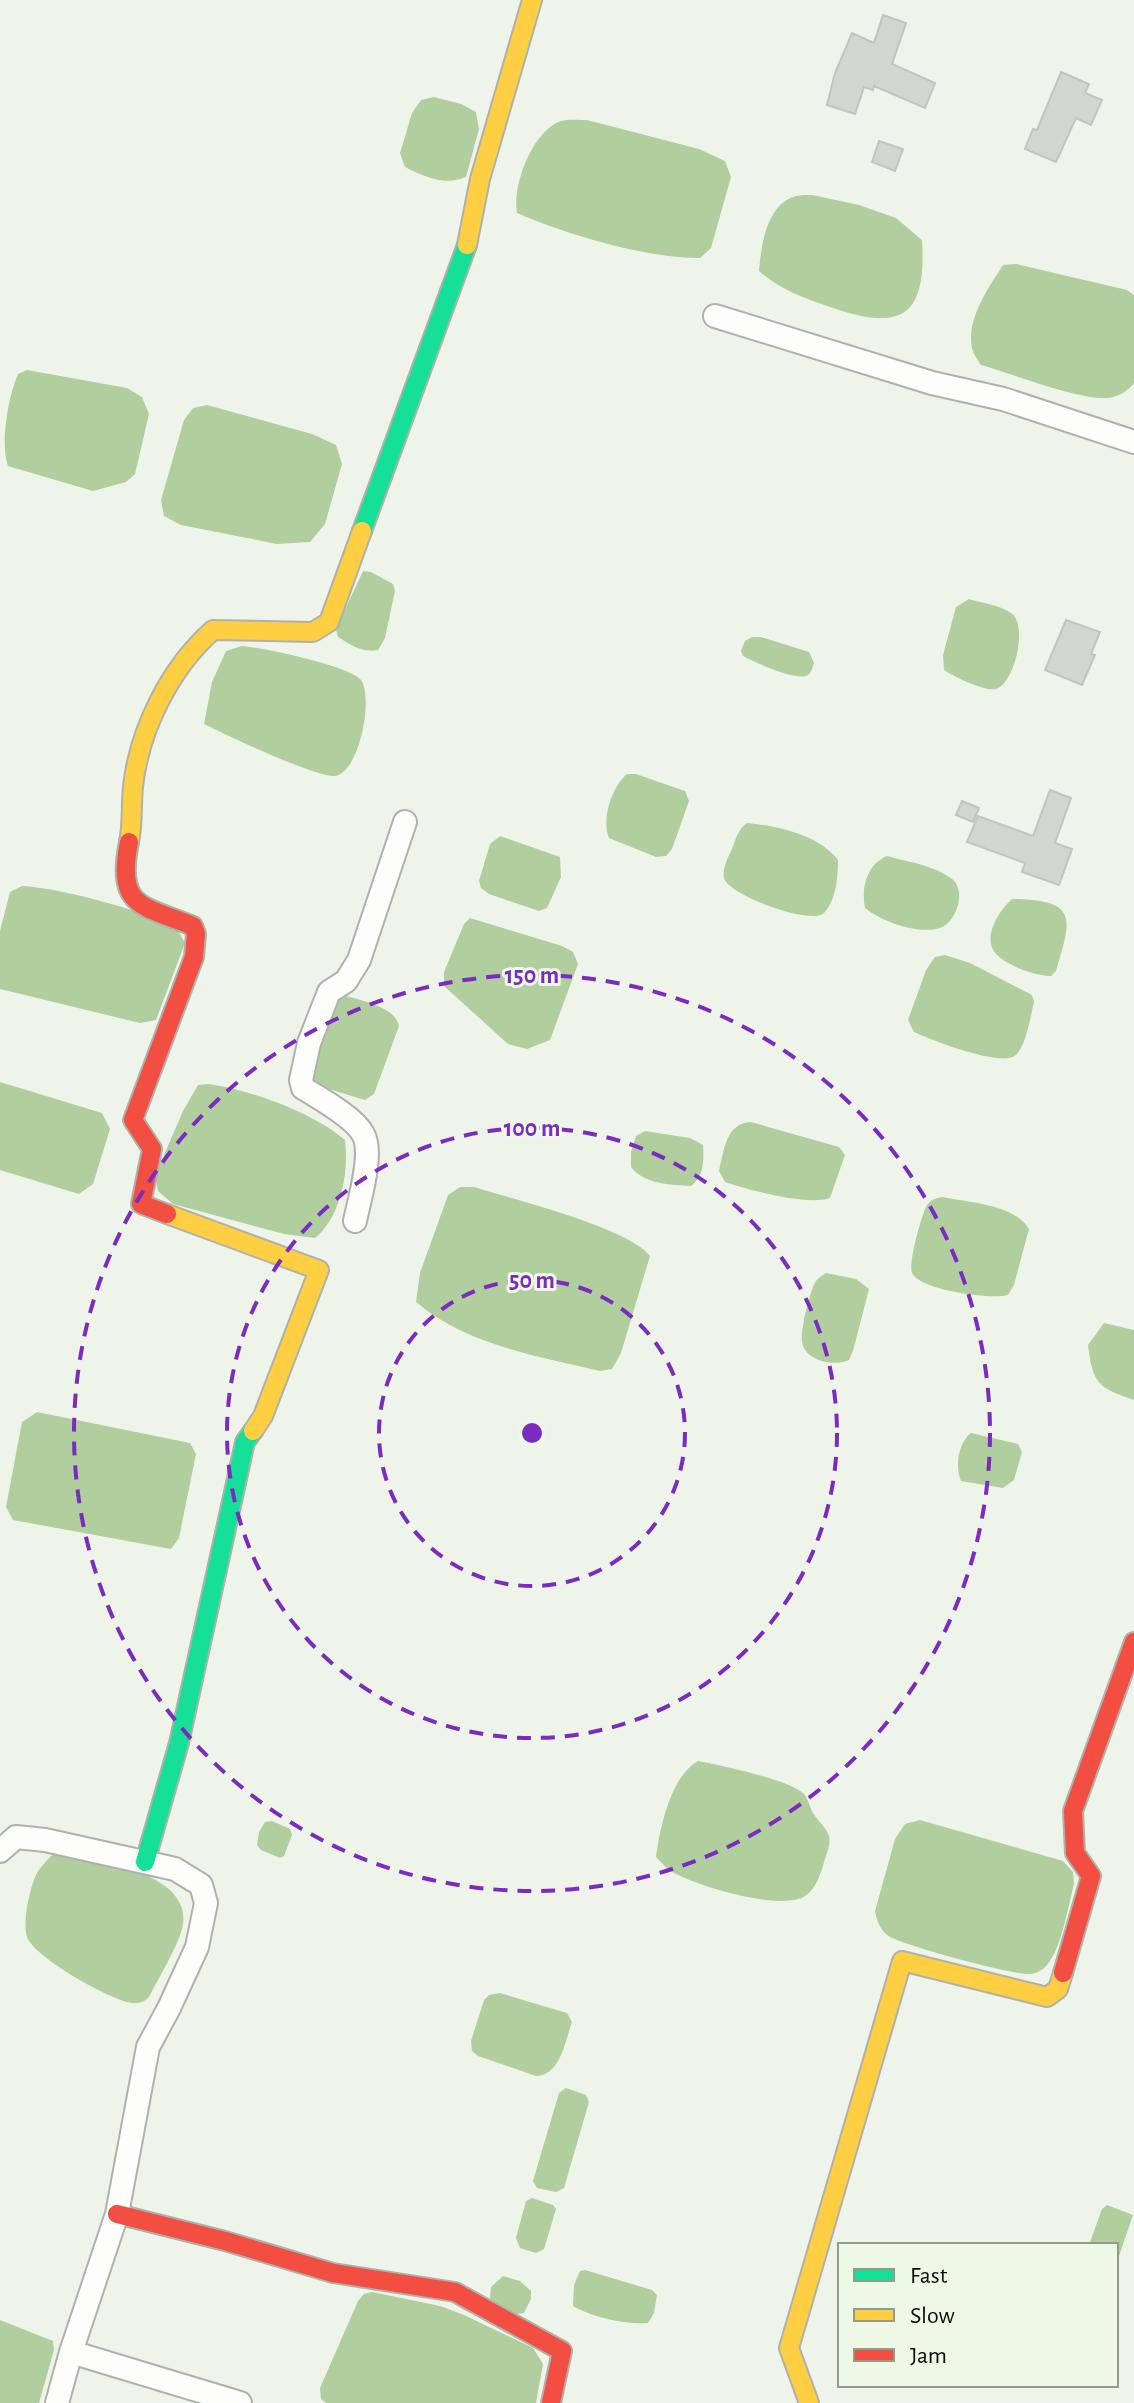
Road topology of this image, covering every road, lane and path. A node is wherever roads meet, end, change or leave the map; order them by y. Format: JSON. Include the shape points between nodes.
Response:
{"nodes":[{"id":1,"x":532,"y":0,"type":"edge"},
{"id":2,"x":715,"y":316,"type":"dead end"},
{"id":3,"x":1134,"y":442,"type":"edge"},
{"id":4,"x":405,"y":822,"type":"dead end"},
{"id":5,"x":355,"y":1221,"type":"dead end"},
{"id":6,"x":1134,"y":1642,"type":"edge"},
{"id":7,"x":0,"y":1851,"type":"edge"},
{"id":8,"x":145,"y":1862,"type":"junction"},
{"id":9,"x":117,"y":2214,"type":"junction"},
{"id":10,"x":71,"y":2352,"type":"junction"},
{"id":11,"x":57,"y":2403,"type":"edge"},
{"id":12,"x":240,"y":2403,"type":"edge"},
{"id":13,"x":551,"y":2403,"type":"edge"},
{"id":14,"x":809,"y":2403,"type":"edge"}],
"edges":[{"from":1,"to":8,"type":"street","via":[[480,179],[466,248],[329,622],[313,632],[213,630],[202,637],[150,722],[132,785],[126,879],[131,895],[142,906],[193,926],[196,934],[194,957],[133,1120],[152,1149],[141,1204],[319,1270],[263,1416],[245,1442],[179,1743]]},
{"from":2,"to":3,"type":"street"},
{"from":4,"to":5,"type":"street","via":[[359,960],[346,981],[329,992],[301,1080],[303,1088],[364,1134],[364,1173]]},
{"from":6,"to":14,"type":"street","via":[[1073,1811],[1075,1853],[1091,1876],[1058,1989],[1047,1997],[902,1961],[789,2348]]},
{"from":7,"to":8,"type":"street","via":[[16,1837]]},
{"from":8,"to":9,"type":"street","via":[[175,1869],[201,1885],[206,1903],[197,1947],[148,2047]]},
{"from":9,"to":10,"type":"street"},
{"from":9,"to":13,"type":"street","via":[[333,2273],[455,2292],[562,2351]]},
{"from":10,"to":11,"type":"street"},
{"from":10,"to":12,"type":"street"}]}
